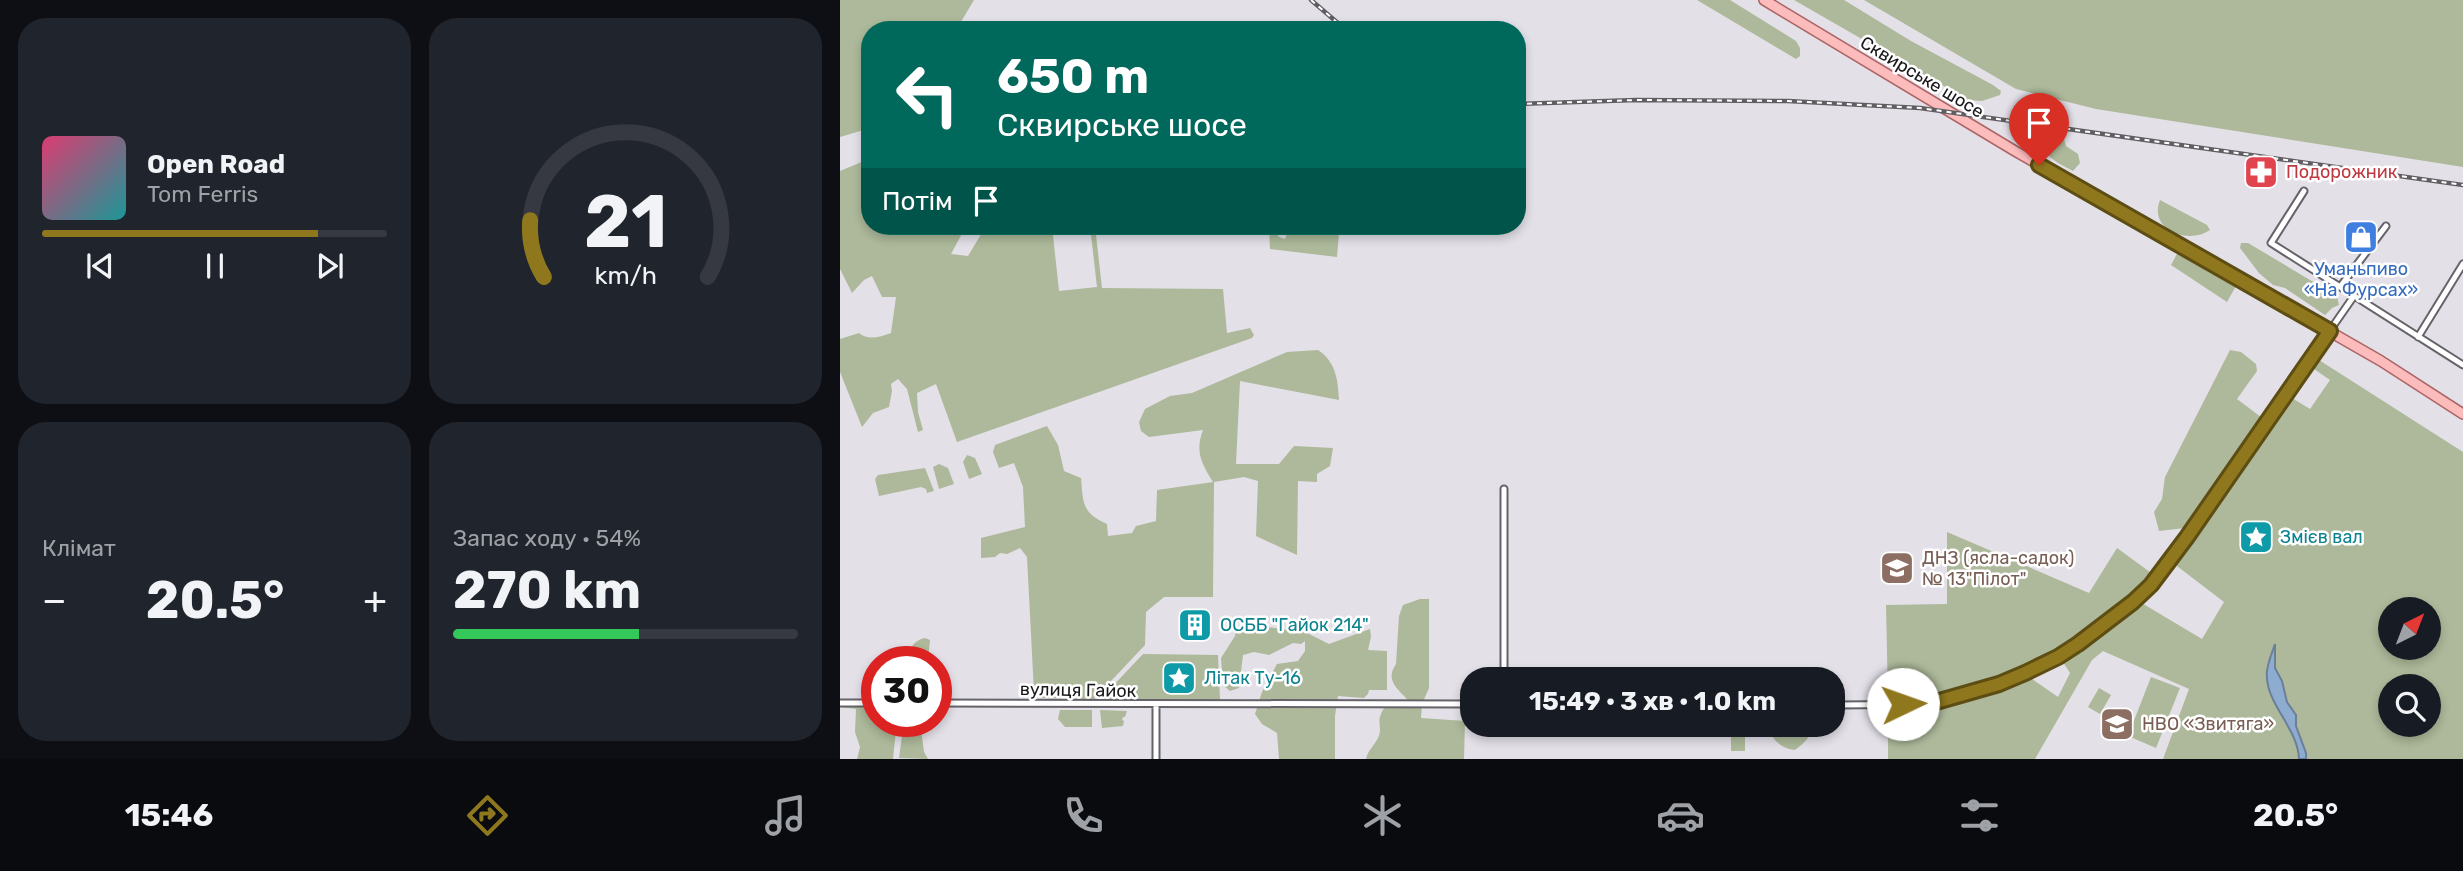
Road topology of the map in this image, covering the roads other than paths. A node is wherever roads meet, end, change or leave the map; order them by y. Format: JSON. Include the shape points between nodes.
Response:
{"nodes":[{"id":1,"x":1764,"y":0,"type":"edge"},
{"id":2,"x":2304,"y":191,"type":"dead end"},
{"id":3,"x":2386,"y":226,"type":"dead end"},
{"id":4,"x":2463,"y":264,"type":"edge"},
{"id":5,"x":2340,"y":287,"type":"junction"},
{"id":6,"x":2354,"y":296,"type":"junction"},
{"id":7,"x":2330,"y":331,"type":"junction"},
{"id":8,"x":2418,"y":337,"type":"junction"},
{"id":9,"x":2463,"y":365,"type":"edge"},
{"id":10,"x":2463,"y":414,"type":"edge"},
{"id":11,"x":1504,"y":489,"type":"dead end"},
{"id":12,"x":1504,"y":667,"type":"edge"},
{"id":13,"x":840,"y":703,"type":"edge"},
{"id":14,"x":861,"y":703,"type":"edge"},
{"id":15,"x":952,"y":703,"type":"edge"},
{"id":16,"x":1156,"y":704,"type":"junction"},
{"id":17,"x":1460,"y":704,"type":"edge"},
{"id":18,"x":1845,"y":705,"type":"edge"},
{"id":19,"x":1156,"y":759,"type":"edge"}],
"edges":[{"from":1,"to":7,"type":"main road","name":"Сквирське шосе","via":[[2015,151]]},
{"from":2,"to":5,"type":"street","via":[[2271,243]]},
{"from":3,"to":5,"type":"street"},
{"from":4,"to":8,"type":"street"},
{"from":5,"to":6,"type":"street"},
{"from":6,"to":7,"type":"street"},
{"from":6,"to":8,"type":"street"},
{"from":7,"to":10,"type":"main road","name":"Сквирське шосе"},
{"from":7,"to":18,"type":"street","via":[[2165,567],[2133,602],[2096,632],[2058,657],[1999,684],[1936,702]]},
{"from":8,"to":9,"type":"street"},
{"from":11,"to":12,"type":"street"},
{"from":13,"to":14,"type":"street"},
{"from":15,"to":16,"type":"street","name":"вулиця Гайок"},
{"from":16,"to":17,"type":"street","name":"вулиця Гайок"},
{"from":16,"to":19,"type":"street"}]}
